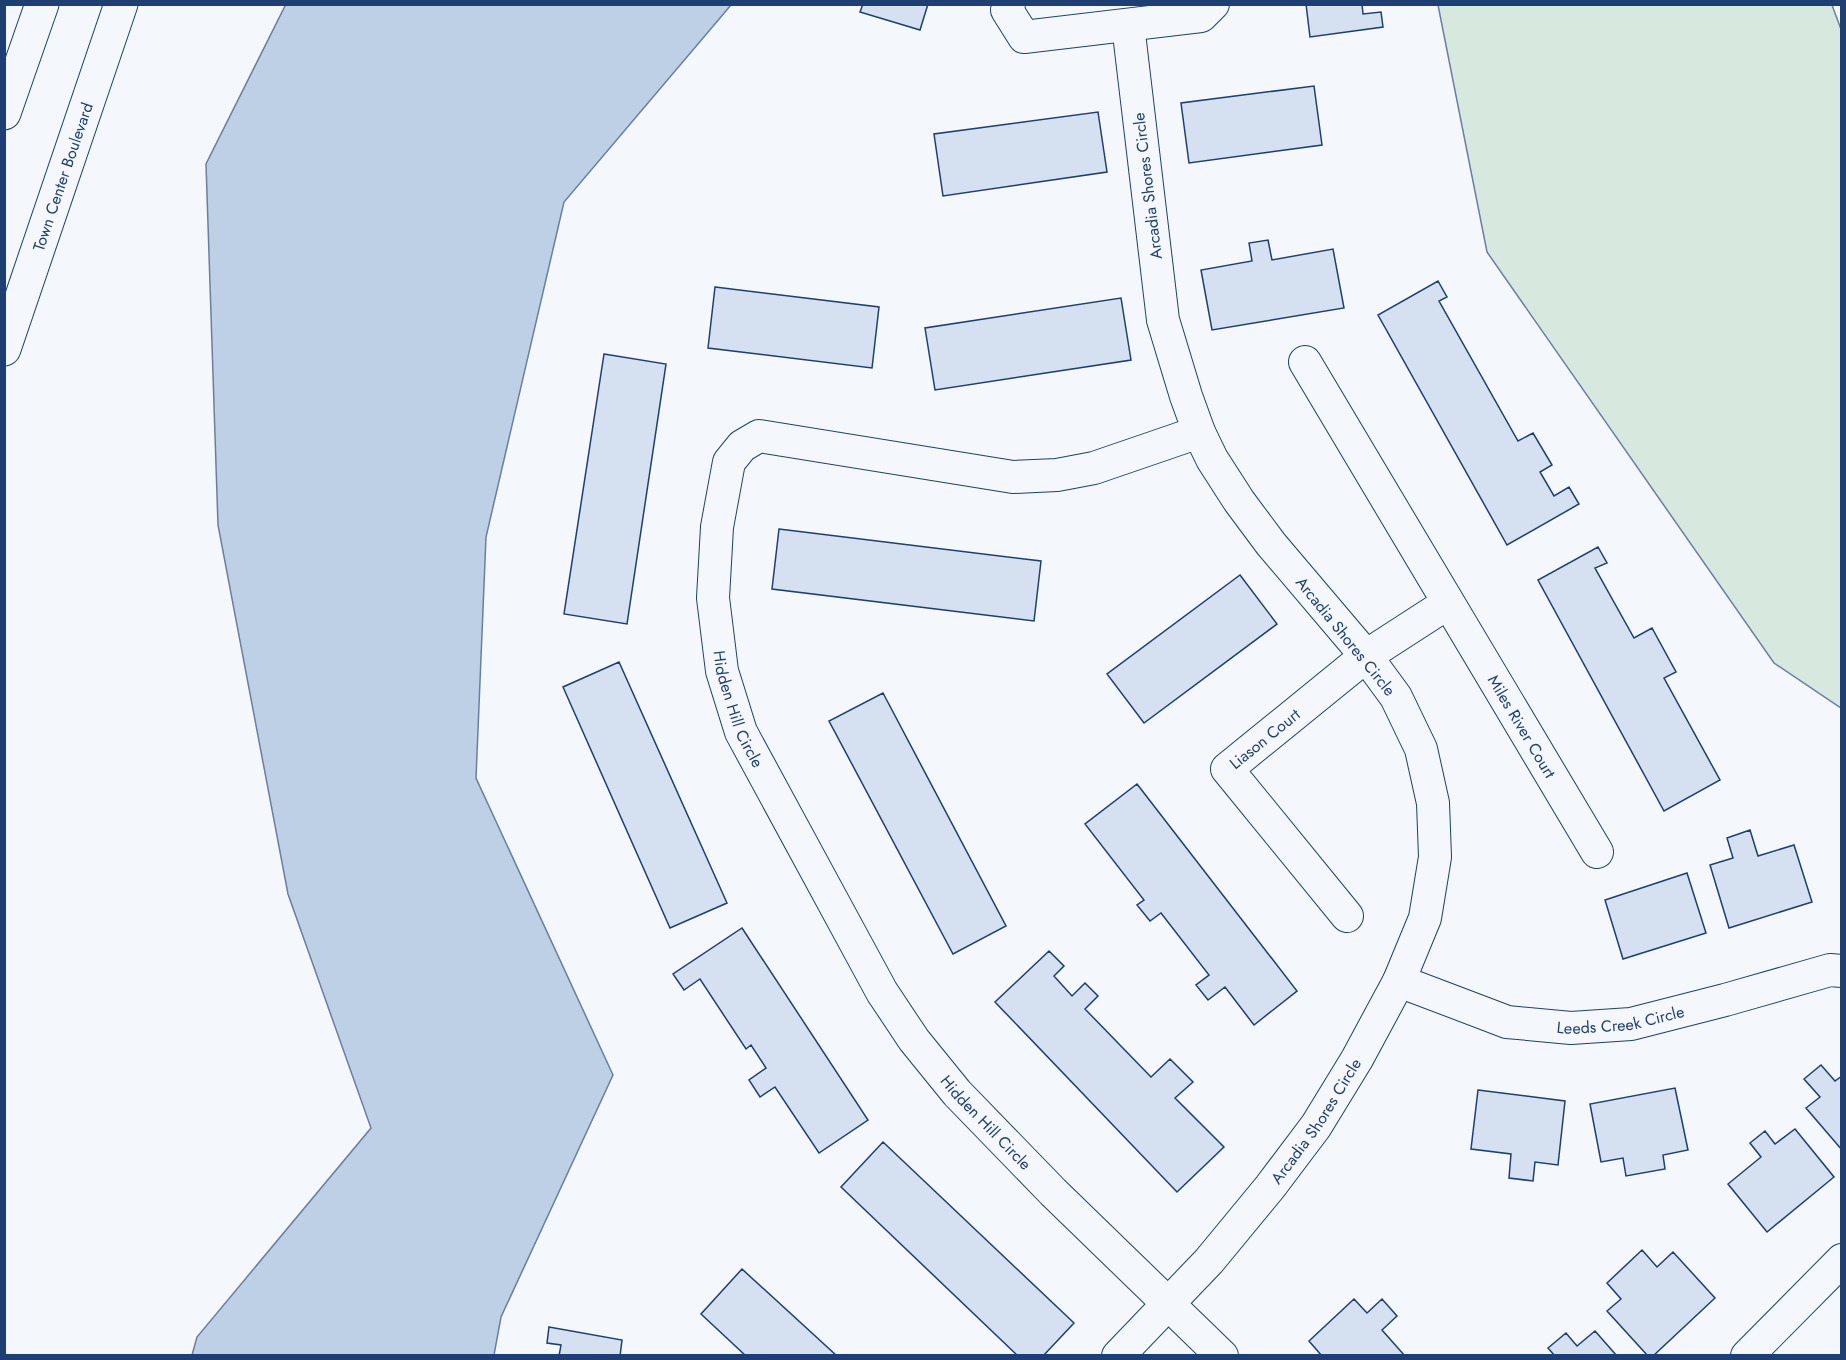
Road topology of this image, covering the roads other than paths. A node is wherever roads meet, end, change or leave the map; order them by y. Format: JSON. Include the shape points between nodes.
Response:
{"nodes":[{"id":1,"x":42,"y":4,"type":"edge"},
{"id":2,"x":121,"y":4,"type":"edge"},
{"id":3,"x":1009,"y":4,"type":"edge"},
{"id":4,"x":1213,"y":4,"type":"edge"},
{"id":5,"x":1128,"y":25,"type":"junction"},
{"id":6,"x":4,"y":113,"type":"edge"},
{"id":7,"x":13,"y":295,"type":"edge"},
{"id":8,"x":4,"y":349,"type":"edge"},
{"id":9,"x":1305,"y":362,"type":"dead end"},
{"id":10,"x":1199,"y":432,"type":"junction"},
{"id":11,"x":1448,"y":603,"type":"junction"},
{"id":12,"x":1366,"y":656,"type":"junction"},
{"id":13,"x":1597,"y":852,"type":"dead end"},
{"id":14,"x":1347,"y":916,"type":"dead end"},
{"id":15,"x":1842,"y":970,"type":"edge"},
{"id":16,"x":1399,"y":981,"type":"junction"},
{"id":17,"x":1842,"y":1260,"type":"edge"},
{"id":18,"x":1168,"y":1303,"type":"junction"},
{"id":19,"x":1118,"y":1356,"type":"edge"},
{"id":20,"x":1222,"y":1356,"type":"edge"},
{"id":21,"x":1747,"y":1356,"type":"edge"}],
"edges":[{"from":1,"to":6,"type":"street"},
{"from":2,"to":7,"type":"street","name":"Town Center Boulevard"},
{"from":3,"to":5,"type":"street","via":[[1007,10],[1024,38]]},
{"from":4,"to":5,"type":"street","via":[[1201,16]]},
{"from":5,"to":10,"type":"street","name":"Arcadia Shores Circle","via":[[1163,320]]},
{"from":7,"to":8,"type":"street","name":"Town Center Boulevard"},
{"from":9,"to":11,"type":"street","name":"Miles River Court"},
{"from":10,"to":12,"type":"street","name":"Arcadia Shores Circle","via":[[1239,501],[1271,544]]},
{"from":10,"to":18,"type":"street","name":"Hidden Hill Circle","via":[[1094,468],[1013,477],[759,436],[742,446],[729,462],[717,527],[712,598],[722,671],[741,732],[882,992],[957,1093]]},
{"from":11,"to":12,"type":"street"},
{"from":11,"to":13,"type":"street","name":"Miles River Court"},
{"from":12,"to":14,"type":"street","name":"Liason Court","via":[[1227,769]]},
{"from":12,"to":16,"type":"street","name":"Arcadia Shores Circle","via":[[1396,697],[1421,749],[1432,803],[1435,857],[1425,918]]},
{"from":15,"to":16,"type":"street","name":"Leeds Creek Circle","via":[[1631,1024],[1571,1028],[1507,1022]]},
{"from":16,"to":18,"type":"street","name":"Arcadia Shores Circle","via":[[1316,1126],[1209,1261]]},
{"from":17,"to":21,"type":"street"},
{"from":18,"to":19,"type":"street","name":"Arcadia Shores Circle"},
{"from":18,"to":20,"type":"street"}]}
